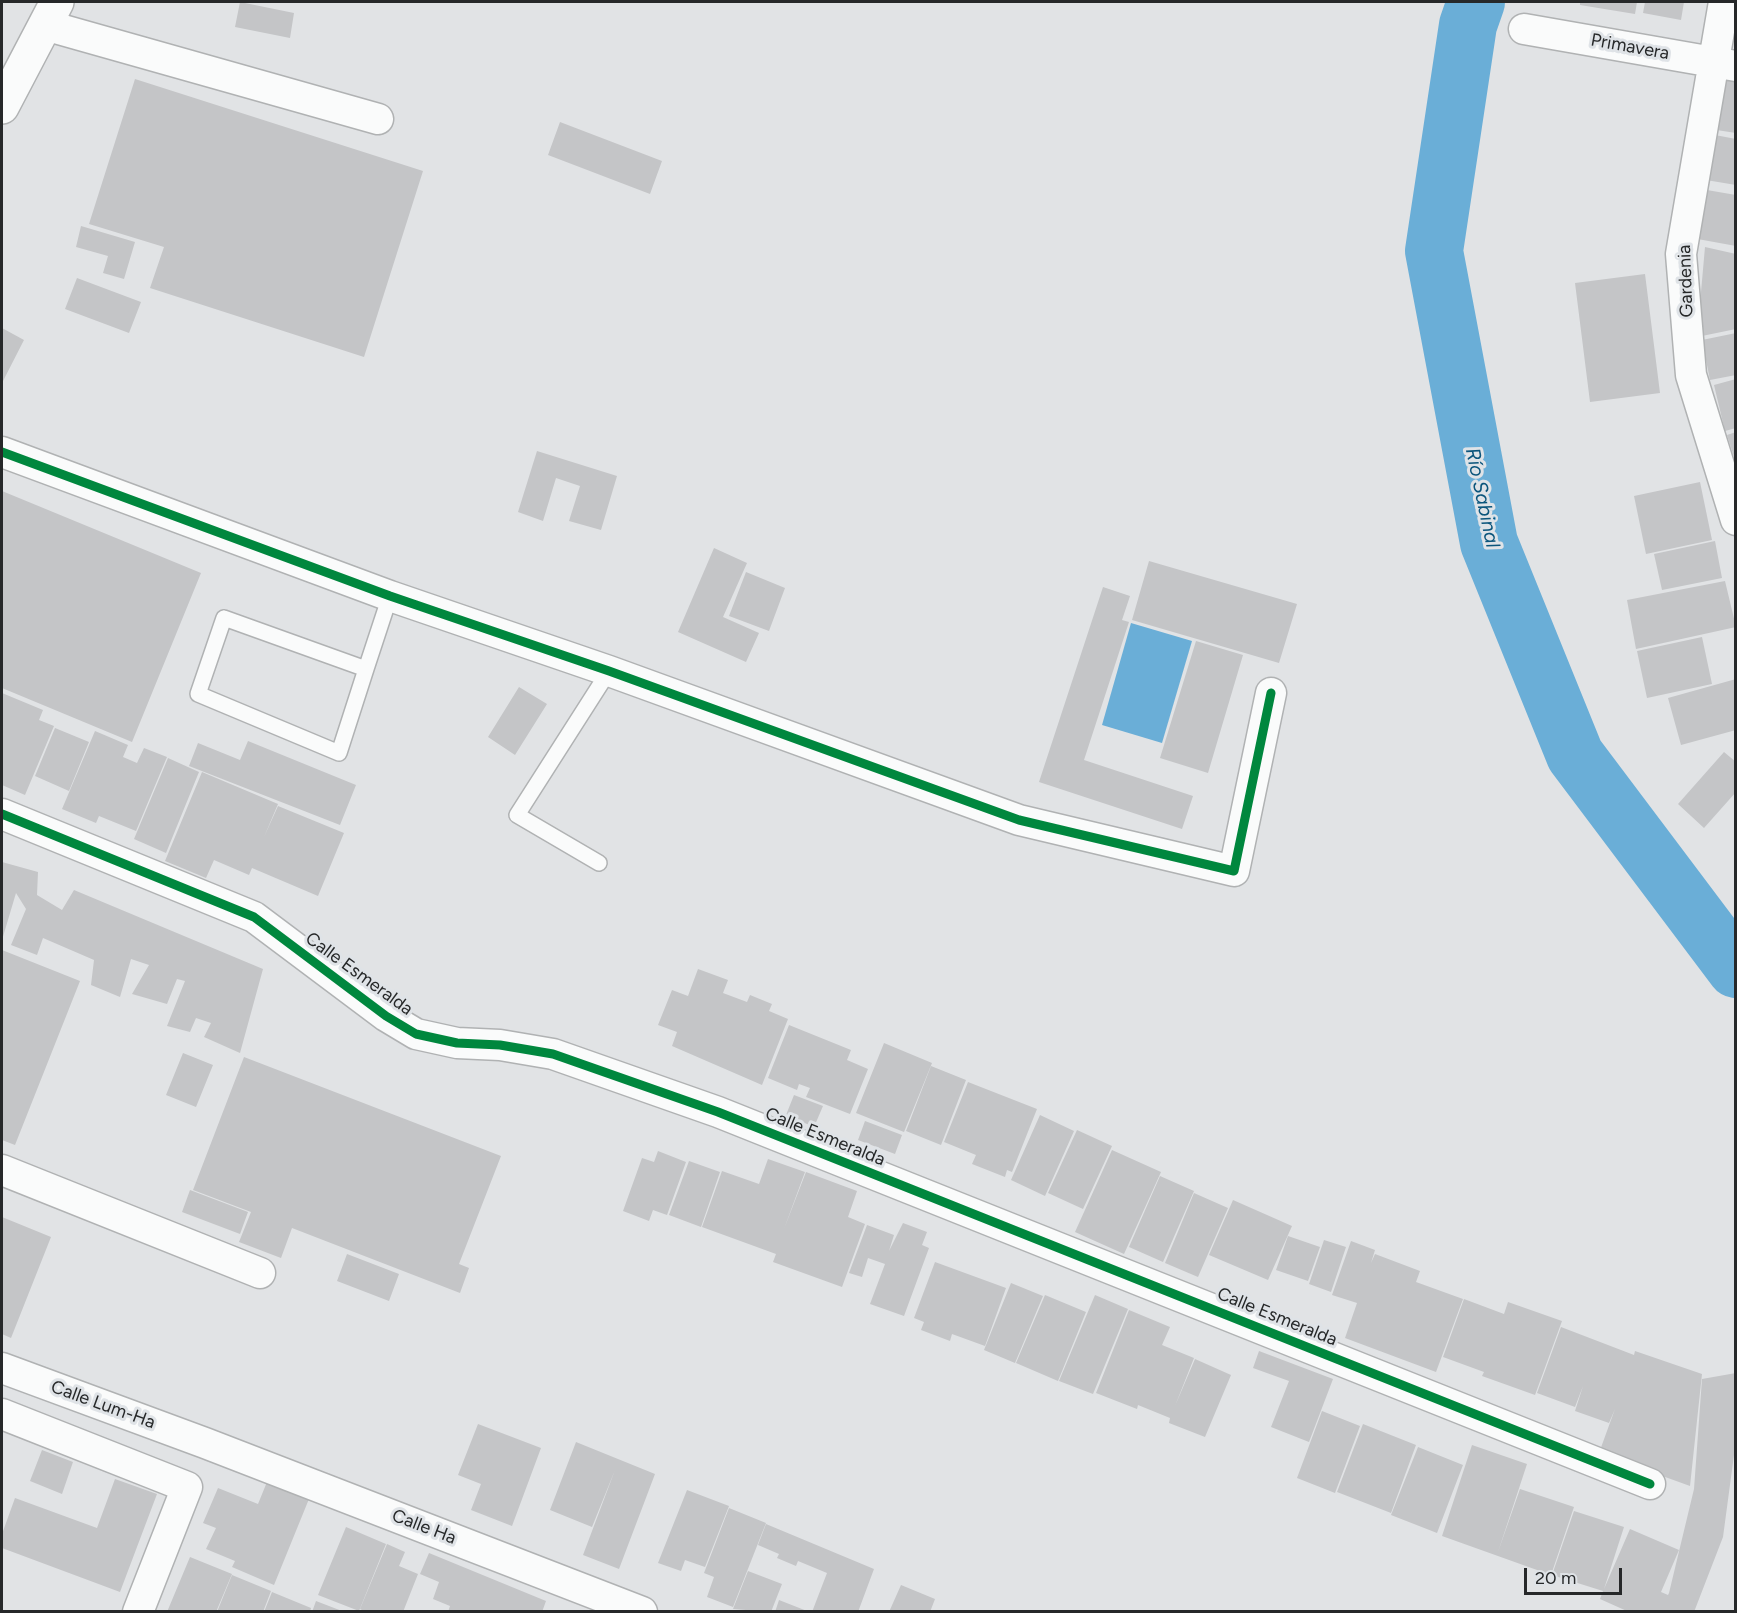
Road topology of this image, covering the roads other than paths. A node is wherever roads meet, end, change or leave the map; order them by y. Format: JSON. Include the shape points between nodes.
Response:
{"nodes":[{"id":1,"x":1724,"y":2,"type":"edge"},
{"id":2,"x":51,"y":13,"type":"edge"},
{"id":3,"x":1524,"y":29,"type":"dead end"},
{"id":4,"x":1724,"y":64,"type":"edge"},
{"id":5,"x":2,"y":107,"type":"edge"},
{"id":6,"x":378,"y":119,"type":"dead end"},
{"id":7,"x":2,"y":452,"type":"edge"},
{"id":8,"x":1736,"y":520,"type":"edge"},
{"id":9,"x":390,"y":596,"type":"junction"},
{"id":10,"x":366,"y":669,"type":"junction"},
{"id":11,"x":609,"y":671,"type":"junction"},
{"id":12,"x":1271,"y":693,"type":"dead end"},
{"id":13,"x":2,"y":814,"type":"edge"},
{"id":14,"x":599,"y":863,"type":"dead end"},
{"id":15,"x":2,"y":1170,"type":"edge"},
{"id":16,"x":260,"y":1273,"type":"dead end"},
{"id":17,"x":2,"y":1368,"type":"edge"},
{"id":18,"x":2,"y":1414,"type":"edge"},
{"id":19,"x":136,"y":1418,"type":"junction"},
{"id":20,"x":205,"y":1443,"type":"joint"},
{"id":21,"x":119,"y":1460,"type":"junction"},
{"id":22,"x":1650,"y":1484,"type":"dead end"},
{"id":23,"x":138,"y":1611,"type":"edge"},
{"id":24,"x":642,"y":1611,"type":"edge"}],
"edges":[{"from":1,"to":4,"type":"street","name":"Gardenia"},
{"from":2,"to":5,"type":"main road"},
{"from":2,"to":6,"type":"street"},
{"from":3,"to":4,"type":"street","name":"Primavera"},
{"from":4,"to":8,"type":"street","name":"Gardenia","via":[[1681,254],[1691,375]]},
{"from":7,"to":9,"type":"street"},
{"from":9,"to":10,"type":"lane"},
{"from":9,"to":11,"type":"street"},
{"from":10,"to":10,"type":"lane","via":[[339,753],[198,694],[224,618]]},
{"from":11,"to":12,"type":"street","via":[[1019,820],[1234,871]]},
{"from":11,"to":14,"type":"lane","via":[[517,815]]},
{"from":13,"to":22,"type":"street","name":"Calle Esmeralda","via":[[254,917],[416,1034],[553,1054],[718,1112]]},
{"from":15,"to":16,"type":"street"},
{"from":17,"to":19,"type":"street","name":"Calle Lum-Ha"},
{"from":18,"to":21,"type":"street"},
{"from":19,"to":20,"type":"street","name":"Calle Lum-Ha"},
{"from":19,"to":21,"type":"street"},
{"from":20,"to":24,"type":"street","name":"Calle Ha"},
{"from":21,"to":23,"type":"street","via":[[187,1487]]}]}
